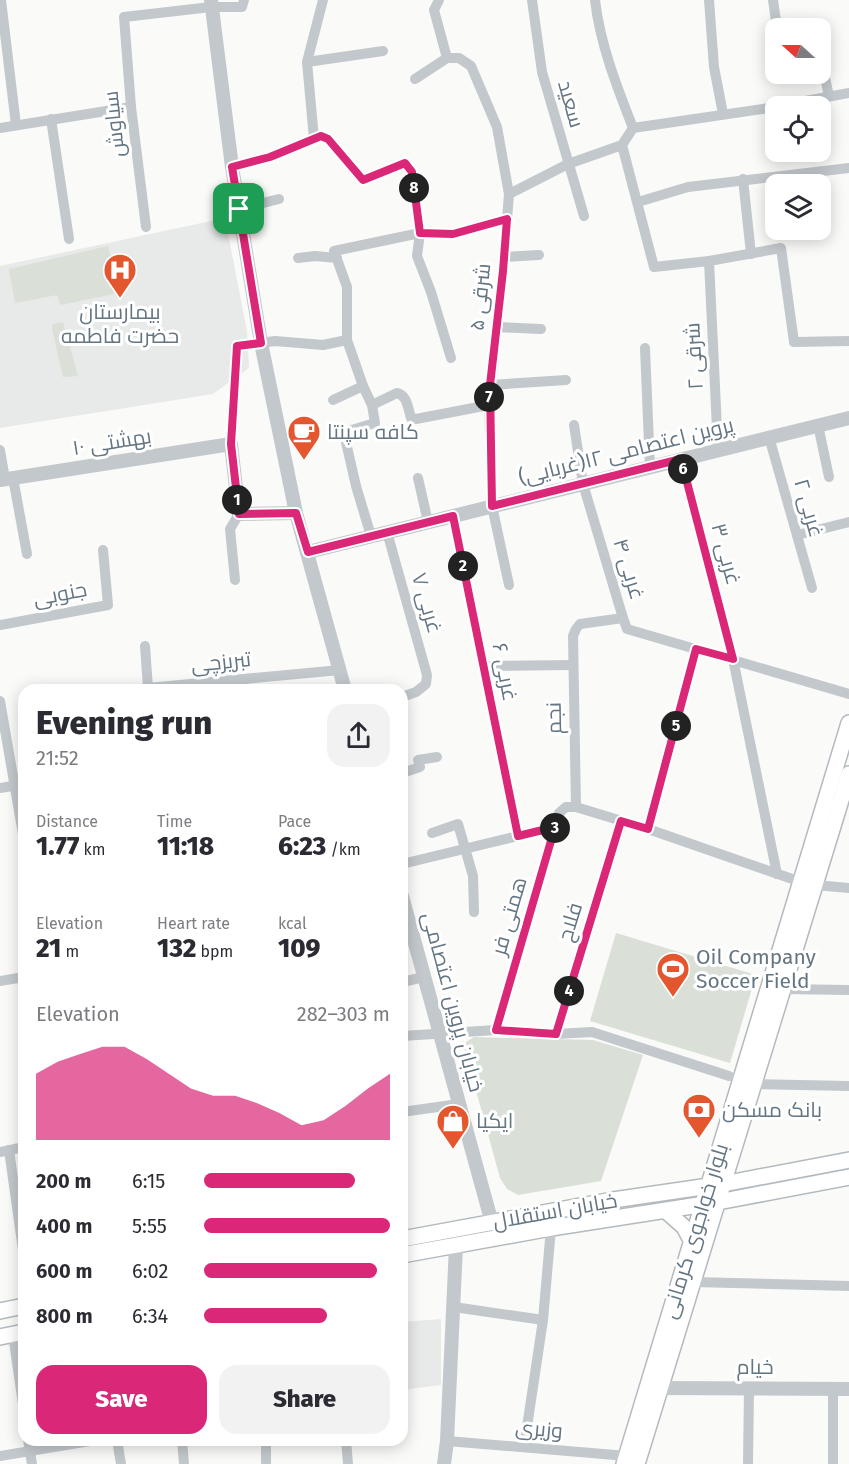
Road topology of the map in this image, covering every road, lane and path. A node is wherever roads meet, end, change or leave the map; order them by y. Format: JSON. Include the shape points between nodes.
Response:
{"nodes":[{"id":1,"x":1,"y":0,"type":"edge"},
{"id":2,"x":323,"y":0,"type":"edge"},
{"id":3,"x":532,"y":0,"type":"edge"},
{"id":4,"x":595,"y":0,"type":"edge"},
{"id":5,"x":709,"y":0,"type":"edge"},
{"id":6,"x":773,"y":0,"type":"edge"},
{"id":7,"x":211,"y":3,"type":"edge"},
{"id":8,"x":243,"y":4,"type":"edge"},
{"id":9,"x":436,"y":5,"type":"edge"},
{"id":10,"x":776,"y":18,"type":"edge"},
{"id":11,"x":384,"y":51,"type":"dead end"},
{"id":12,"x":447,"y":58,"type":"junction"},
{"id":13,"x":307,"y":62,"type":"junction"},
{"id":14,"x":415,"y":79,"type":"dead end"},
{"id":15,"x":826,"y":84,"type":"edge"},
{"id":16,"x":849,"y":93,"type":"edge"},
{"id":17,"x":829,"y":96,"type":"joint"},
{"id":18,"x":131,"y":107,"type":"junction"},
{"id":19,"x":765,"y":109,"type":"edge"},
{"id":20,"x":723,"y":114,"type":"junction"},
{"id":21,"x":51,"y":119,"type":"junction"},
{"id":22,"x":16,"y":125,"type":"junction"},
{"id":23,"x":633,"y":128,"type":"junction"},
{"id":24,"x":0,"y":129,"type":"edge"},
{"id":25,"x":314,"y":139,"type":"junction"},
{"id":26,"x":621,"y":145,"type":"junction"},
{"id":27,"x":568,"y":164,"type":"junction"},
{"id":28,"x":232,"y":167,"type":"junction"},
{"id":29,"x":849,"y":168,"type":"edge"},
{"id":30,"x":743,"y":179,"type":"junction"},
{"id":31,"x":509,"y":194,"type":"junction"},
{"id":32,"x":279,"y":199,"type":"dead end"},
{"id":33,"x":638,"y":202,"type":"junction"},
{"id":34,"x":239,"y":209,"type":"junction"},
{"id":35,"x":584,"y":216,"type":"dead end"},
{"id":36,"x":507,"y":219,"type":"junction"},
{"id":37,"x":146,"y":227,"type":"dead end"},
{"id":38,"x":420,"y":233,"type":"junction"},
{"id":39,"x":69,"y":239,"type":"dead end"},
{"id":40,"x":751,"y":254,"type":"junction"},
{"id":41,"x":539,"y":255,"type":"dead end"},
{"id":42,"x":504,"y":257,"type":"junction"},
{"id":43,"x":298,"y":258,"type":"dead end"},
{"id":44,"x":337,"y":258,"type":"junction"},
{"id":45,"x":709,"y":261,"type":"junction"},
{"id":46,"x":496,"y":327,"type":"junction"},
{"id":47,"x":541,"y":329,"type":"dead end"},
{"id":48,"x":346,"y":340,"type":"junction"},
{"id":49,"x":849,"y":341,"type":"edge"},
{"id":50,"x":261,"y":343,"type":"junction"},
{"id":51,"x":645,"y":348,"type":"dead end"},
{"id":52,"x":451,"y":358,"type":"dead end"},
{"id":53,"x":566,"y":380,"type":"dead end"},
{"id":54,"x":490,"y":385,"type":"junction"},
{"id":55,"x":363,"y":386,"type":"junction"},
{"id":56,"x":333,"y":400,"type":"dead end"},
{"id":57,"x":372,"y":405,"type":"junction"},
{"id":58,"x":489,"y":405,"type":"junction"},
{"id":59,"x":849,"y":418,"type":"edge"},
{"id":60,"x":574,"y":425,"type":"dead end"},
{"id":61,"x":818,"y":425,"type":"junction"},
{"id":62,"x":769,"y":437,"type":"junction"},
{"id":63,"x":231,"y":444,"type":"junction"},
{"id":64,"x":0,"y":450,"type":"edge"},
{"id":65,"x":718,"y":450,"type":"junction"},
{"id":66,"x":681,"y":459,"type":"junction"},
{"id":67,"x":650,"y":467,"type":"junction"},
{"id":68,"x":829,"y":477,"type":"dead end"},
{"id":69,"x":418,"y":478,"type":"dead end"},
{"id":70,"x":6,"y":479,"type":"edge"},
{"id":71,"x":583,"y":484,"type":"junction"},
{"id":72,"x":492,"y":506,"type":"junction"},
{"id":73,"x":296,"y":513,"type":"junction"},
{"id":74,"x":239,"y":514,"type":"junction"},
{"id":75,"x":453,"y":516,"type":"junction"},
{"id":76,"x":428,"y":522,"type":"junction"},
{"id":77,"x":849,"y":522,"type":"edge"},
{"id":78,"x":387,"y":532,"type":"junction"},
{"id":79,"x":797,"y":535,"type":"junction"},
{"id":80,"x":371,"y":536,"type":"junction"},
{"id":81,"x":103,"y":550,"type":"dead end"},
{"id":82,"x":308,"y":552,"type":"junction"},
{"id":83,"x":27,"y":554,"type":"dead end"},
{"id":84,"x":235,"y":580,"type":"dead end"},
{"id":85,"x":509,"y":585,"type":"dead end"},
{"id":86,"x":812,"y":588,"type":"dead end"},
{"id":87,"x":623,"y":618,"type":"junction"},
{"id":88,"x":0,"y":625,"type":"edge"},
{"id":89,"x":576,"y":629,"type":"joint"},
{"id":90,"x":145,"y":646,"type":"dead end"},
{"id":91,"x":696,"y":649,"type":"junction"},
{"id":92,"x":733,"y":659,"type":"junction"},
{"id":93,"x":573,"y":665,"type":"junction"},
{"id":94,"x":484,"y":666,"type":"junction"},
{"id":95,"x":340,"y":670,"type":"junction"},
{"id":96,"x":148,"y":684,"type":"edge"},
{"id":97,"x":191,"y":684,"type":"edge"},
{"id":98,"x":344,"y":684,"type":"edge"},
{"id":99,"x":849,"y":694,"type":"edge"},
{"id":100,"x":408,"y":695,"type":"edge"},
{"id":101,"x":0,"y":701,"type":"edge"},
{"id":102,"x":849,"y":723,"type":"edge"},
{"id":103,"x":437,"y":757,"type":"dead end"},
{"id":104,"x":408,"y":771,"type":"edge"},
{"id":105,"x":18,"y":781,"type":"edge"},
{"id":106,"x":848,"y":782,"type":"edge"},
{"id":107,"x":18,"y":785,"type":"edge"},
{"id":108,"x":0,"y":788,"type":"edge"},
{"id":109,"x":576,"y":807,"type":"junction"},
{"id":110,"x":621,"y":821,"type":"junction"},
{"id":111,"x":555,"y":827,"type":"junction"},
{"id":112,"x":648,"y":829,"type":"junction"},
{"id":113,"x":432,"y":833,"type":"dead end"},
{"id":114,"x":518,"y":836,"type":"junction"},
{"id":115,"x":465,"y":849,"type":"junction"},
{"id":116,"x":408,"y":863,"type":"edge"},
{"id":117,"x":777,"y":874,"type":"junction"},
{"id":118,"x":808,"y":884,"type":"junction"},
{"id":119,"x":849,"y":888,"type":"edge"},
{"id":120,"x":474,"y":912,"type":"dead end"},
{"id":121,"x":408,"y":918,"type":"edge"},
{"id":122,"x":424,"y":977,"type":"junction"},
{"id":123,"x":18,"y":978,"type":"edge"},
{"id":124,"x":0,"y":981,"type":"edge"},
{"id":125,"x":408,"y":981,"type":"edge"},
{"id":126,"x":783,"y":989,"type":"junction"},
{"id":127,"x":849,"y":990,"type":"edge"},
{"id":128,"x":496,"y":1030,"type":"junction"},
{"id":129,"x":440,"y":1034,"type":"junction"},
{"id":130,"x":556,"y":1034,"type":"junction"},
{"id":131,"x":408,"y":1036,"type":"edge"},
{"id":132,"x":729,"y":1077,"type":"dead end"},
{"id":133,"x":754,"y":1084,"type":"junction"},
{"id":134,"x":849,"y":1086,"type":"edge"},
{"id":135,"x":459,"y":1104,"type":"junction"},
{"id":136,"x":408,"y":1111,"type":"edge"},
{"id":137,"x":4,"y":1151,"type":"edge"},
{"id":138,"x":845,"y":1161,"type":"edge"},
{"id":139,"x":846,"y":1178,"type":"edge"},
{"id":140,"x":716,"y":1185,"type":"junction"},
{"id":141,"x":613,"y":1200,"type":"junction"},
{"id":142,"x":718,"y":1202,"type":"junction"},
{"id":143,"x":702,"y":1205,"type":"junction"},
{"id":144,"x":666,"y":1211,"type":"junction"},
{"id":145,"x":615,"y":1218,"type":"junction"},
{"id":146,"x":492,"y":1223,"type":"junction"},
{"id":147,"x":18,"y":1225,"type":"edge"},
{"id":148,"x":551,"y":1228,"type":"junction"},
{"id":149,"x":408,"y":1238,"type":"edge"},
{"id":150,"x":691,"y":1240,"type":"junction"},
{"id":151,"x":456,"y":1246,"type":"junction"},
{"id":152,"x":408,"y":1254,"type":"edge"},
{"id":153,"x":693,"y":1282,"type":"junction"},
{"id":154,"x":849,"y":1286,"type":"edge"},
{"id":155,"x":18,"y":1298,"type":"edge"},
{"id":156,"x":0,"y":1302,"type":"edge"},
{"id":157,"x":18,"y":1307,"type":"edge"},
{"id":158,"x":454,"y":1307,"type":"junction"},
{"id":159,"x":0,"y":1311,"type":"edge"},
{"id":160,"x":543,"y":1320,"type":"junction"},
{"id":161,"x":9,"y":1333,"type":"edge"},
{"id":162,"x":18,"y":1380,"type":"edge"},
{"id":163,"x":660,"y":1388,"type":"junction"},
{"id":164,"x":749,"y":1388,"type":"junction"},
{"id":165,"x":833,"y":1389,"type":"junction"},
{"id":166,"x":849,"y":1389,"type":"edge"},
{"id":167,"x":447,"y":1441,"type":"junction"},
{"id":168,"x":26,"y":1446,"type":"edge"},
{"id":169,"x":29,"y":1446,"type":"edge"},
{"id":170,"x":118,"y":1446,"type":"edge"},
{"id":171,"x":182,"y":1446,"type":"edge"},
{"id":172,"x":266,"y":1446,"type":"edge"},
{"id":173,"x":346,"y":1446,"type":"edge"},
{"id":174,"x":524,"y":1447,"type":"junction"},
{"id":175,"x":0,"y":1456,"type":"edge"},
{"id":176,"x":629,"y":1461,"type":"edge"},
{"id":177,"x":32,"y":1464,"type":"edge"},
{"id":178,"x":121,"y":1464,"type":"edge"},
{"id":179,"x":184,"y":1464,"type":"edge"},
{"id":180,"x":266,"y":1464,"type":"edge"},
{"id":181,"x":348,"y":1464,"type":"edge"},
{"id":182,"x":444,"y":1464,"type":"edge"},
{"id":183,"x":748,"y":1464,"type":"edge"},
{"id":184,"x":833,"y":1464,"type":"edge"}],
"edges":[{"from":1,"to":22,"type":"street"},
{"from":2,"to":13,"type":"street"},
{"from":3,"to":27,"type":"street","name":"سعید","via":[[542,72]]},
{"from":4,"to":23,"type":"street","via":[[616,85]]},
{"from":5,"to":20,"type":"street","via":[[714,67]]},
{"from":6,"to":10,"type":"street"},
{"from":7,"to":8,"type":"street"},
{"from":7,"to":18,"type":"street","name":"سیاوش","via":[[124,17]]},
{"from":7,"to":28,"type":"street"},
{"from":9,"to":12,"type":"street"},
{"from":11,"to":13,"type":"street"},
{"from":12,"to":14,"type":"street"},
{"from":12,"to":31,"type":"street","name":"شرقی ۵","via":[[459,58],[471,66],[497,127]]},
{"from":13,"to":25,"type":"street"},
{"from":15,"to":17,"type":"street"},
{"from":16,"to":17,"type":"street"},
{"from":18,"to":21,"type":"street"},
{"from":18,"to":37,"type":"street","name":"سیاوش"},
{"from":19,"to":20,"type":"street"},
{"from":20,"to":23,"type":"street"},
{"from":21,"to":22,"type":"street"},
{"from":21,"to":39,"type":"street"},
{"from":22,"to":24,"type":"street"},
{"from":23,"to":26,"type":"street"},
{"from":25,"to":28,"type":"street"},
{"from":25,"to":38,"type":"street","via":[[328,139],[363,180],[405,163],[412,172]]},
{"from":26,"to":27,"type":"street"},
{"from":26,"to":33,"type":"street"},
{"from":27,"to":31,"type":"street"},
{"from":27,"to":35,"type":"street","name":"سعید"},
{"from":28,"to":34,"type":"street"},
{"from":29,"to":30,"type":"street"},
{"from":30,"to":33,"type":"street","via":[[688,187]]},
{"from":30,"to":40,"type":"street"},
{"from":31,"to":36,"type":"street","name":"شرقی ۵"},
{"from":32,"to":34,"type":"street"},
{"from":33,"to":45,"type":"street","via":[[654,267]]},
{"from":34,"to":50,"type":"street"},
{"from":36,"to":38,"type":"street","via":[[453,234]]},
{"from":36,"to":42,"type":"street","name":"شرقی ۵"},
{"from":38,"to":44,"type":"street","via":[[334,251]]},
{"from":38,"to":52,"type":"street","via":[[417,256]]},
{"from":40,"to":45,"type":"street"},
{"from":40,"to":49,"type":"street","via":[[781,248],[794,342]]},
{"from":41,"to":42,"type":"street"},
{"from":42,"to":46,"type":"street","name":"شرقی ۵"},
{"from":43,"to":44,"type":"street"},
{"from":44,"to":48,"type":"street","via":[[347,287]]},
{"from":45,"to":65,"type":"street","name":"شرقی ۲"},
{"from":46,"to":47,"type":"street"},
{"from":46,"to":54,"type":"street","name":"شرقی ۵"},
{"from":48,"to":50,"type":"street","via":[[323,345]]},
{"from":48,"to":55,"type":"street"},
{"from":50,"to":63,"type":"street","via":[[237,346]]},
{"from":50,"to":73,"type":"street"},
{"from":51,"to":67,"type":"street"},
{"from":53,"to":54,"type":"street"},
{"from":54,"to":58,"type":"street","name":"شرقی ۵"},
{"from":55,"to":56,"type":"street"},
{"from":55,"to":57,"type":"street"},
{"from":57,"to":58,"type":"street","via":[[400,393],[411,417],[416,419]]},
{"from":57,"to":80,"type":"street","via":[[375,423],[346,434]]},
{"from":58,"to":72,"type":"street","name":"شرقی ۵"},
{"from":59,"to":61,"type":"street","name":"پروین اعتصامی ۱۲(غربایی)"},
{"from":60,"to":71,"type":"street","name":"غربی ۴"},
{"from":61,"to":62,"type":"street","name":"پروین اعتصامی ۱۲(غربایی)"},
{"from":61,"to":68,"type":"street"},
{"from":62,"to":65,"type":"street","name":"پروین اعتصامی ۱۲(غربایی)"},
{"from":62,"to":79,"type":"street","name":"غربی ۲"},
{"from":63,"to":70,"type":"street","name":"بهشتی ۱۰"},
{"from":63,"to":74,"type":"street"},
{"from":64,"to":70,"type":"street"},
{"from":65,"to":66,"type":"street","name":"پروین اعتصامی ۱۲(غربایی)"},
{"from":66,"to":67,"type":"street","name":"پروین اعتصامی ۱۲(غربایی)"},
{"from":66,"to":92,"type":"street","name":"غربی ۳"},
{"from":67,"to":71,"type":"street","name":"پروین اعتصامی ۱۲(غربایی)"},
{"from":69,"to":76,"type":"street"},
{"from":70,"to":83,"type":"street"},
{"from":71,"to":72,"type":"street","name":"پروین اعتصامی ۱۲(غربایی)"},
{"from":71,"to":87,"type":"street","name":"غربی ۴"},
{"from":72,"to":75,"type":"street","name":"پروین اعتصامی ۱۲(غربایی)"},
{"from":72,"to":85,"type":"street","name":"شرقی ۵"},
{"from":73,"to":74,"type":"street"},
{"from":73,"to":82,"type":"street"},
{"from":74,"to":84,"type":"street","via":[[230,529]]},
{"from":75,"to":76,"type":"street","name":"پروین اعتصامی ۱۲(غربایی)"},
{"from":75,"to":94,"type":"street","name":"غربی ۶"},
{"from":76,"to":78,"type":"street","name":"پروین اعتصامی ۱۲(غربایی)"},
{"from":77,"to":79,"type":"street"},
{"from":78,"to":80,"type":"street","name":"پروین اعتصامی ۱۲(غربایی)"},
{"from":78,"to":100,"type":"street","name":"غربی ۷","via":[[427,675],[426,684]]},
{"from":79,"to":86,"type":"street","name":"غربی ۲"},
{"from":80,"to":82,"type":"street","name":"پروین اعتصامی ۱۲(غربایی)"},
{"from":81,"to":88,"type":"street","name":"جنوبی","via":[[108,605]]},
{"from":82,"to":95,"type":"street"},
{"from":87,"to":89,"type":"street","name":"غربی ۴","via":[[580,624]]},
{"from":87,"to":91,"type":"street","via":[[627,629]]},
{"from":89,"to":93,"type":"street","name":"نجم"},
{"from":90,"to":96,"type":"street","name":"تبریزچی"},
{"from":91,"to":92,"type":"street"},
{"from":91,"to":112,"type":"street"},
{"from":92,"to":99,"type":"street"},
{"from":92,"to":117,"type":"street","name":"غربی ۳"},
{"from":93,"to":94,"type":"street"},
{"from":93,"to":109,"type":"street","name":"نجم"},
{"from":94,"to":114,"type":"street","name":"غربی ۶"},
{"from":95,"to":97,"type":"street","name":"تبریزچی"},
{"from":95,"to":98,"type":"street"},
{"from":101,"to":105,"type":"street"},
{"from":102,"to":118,"type":"main road","name":"بلوار خواجوی کرمانی"},
{"from":103,"to":104,"type":"street","via":[[418,760],[420,767]]},
{"from":106,"to":118,"type":"main road","name":"بلوار خواجوی کرمانی"},
{"from":107,"to":108,"type":"street"},
{"from":109,"to":110,"type":"street"},
{"from":109,"to":111,"type":"street","name":"همتی فر","via":[[566,807]]},
{"from":110,"to":112,"type":"street"},
{"from":110,"to":130,"type":"street","name":"فلاح"},
{"from":111,"to":114,"type":"street"},
{"from":111,"to":128,"type":"street","name":"همتی فر"},
{"from":112,"to":117,"type":"street"},
{"from":113,"to":115,"type":"street","via":[[458,824]]},
{"from":114,"to":115,"type":"street"},
{"from":115,"to":116,"type":"street"},
{"from":115,"to":120,"type":"street","via":[[473,876]]},
{"from":117,"to":118,"type":"street"},
{"from":118,"to":119,"type":"street"},
{"from":118,"to":126,"type":"main road","name":"بلوار خواجوی کرمانی"},
{"from":118,"to":140,"type":"main road","name":"بلوار خواجوی کرمانی"},
{"from":121,"to":122,"type":"street","name":"خیابان پروین اعتصامی"},
{"from":122,"to":125,"type":"street"},
{"from":122,"to":129,"type":"street","name":"خیابان پروین اعتصامی"},
{"from":123,"to":124,"type":"street"},
{"from":126,"to":127,"type":"street"},
{"from":126,"to":133,"type":"main road","name":"بلوار خواجوی کرمانی"},
{"from":128,"to":129,"type":"street"},
{"from":128,"to":130,"type":"street"},
{"from":129,"to":131,"type":"street"},
{"from":129,"to":135,"type":"street","name":"خیابان پروین اعتصامی"},
{"from":130,"to":132,"type":"street","via":[[592,1032]]},
{"from":133,"to":134,"type":"street"},
{"from":133,"to":140,"type":"main road","name":"بلوار خواجوی کرمانی"},
{"from":135,"to":136,"type":"street"},
{"from":135,"to":146,"type":"street","name":"خیابان پروین اعتصامی"},
{"from":137,"to":147,"type":"street"},
{"from":138,"to":139,"type":"main road"},
{"from":138,"to":140,"type":"main road","name":"خیابان استقلال"},
{"from":139,"to":142,"type":"main road","name":"خیابان استقلال"},
{"from":140,"to":141,"type":"main road","name":"خیابان استقلال"},
{"from":140,"to":142,"type":"main road","name":"بلوار خواجوی کرمانی"},
{"from":140,"to":143,"type":"main road","name":"بلوار خواجوی کرمانی"},
{"from":141,"to":145,"type":"main road"},
{"from":141,"to":146,"type":"main road","name":"خیابان استقلال"},
{"from":142,"to":143,"type":"main road","name":"خیابان استقلال"},
{"from":142,"to":153,"type":"main road","name":"بلوار خواجوی کرمانی"},
{"from":143,"to":144,"type":"main road","name":"خیابان استقلال"},
{"from":143,"to":150,"type":"main road","name":"بلوار خواجوی کرمانی"},
{"from":144,"to":145,"type":"main road","name":"خیابان استقلال"},
{"from":144,"to":150,"type":"main road","via":[[684,1227]]},
{"from":145,"to":148,"type":"main road","name":"خیابان استقلال"},
{"from":146,"to":149,"type":"main road","name":"خیابان استقلال"},
{"from":148,"to":151,"type":"main road","name":"خیابان استقلال"},
{"from":148,"to":160,"type":"street"},
{"from":150,"to":176,"type":"main road","name":"بلوار خواجوی کرمانی"},
{"from":151,"to":152,"type":"main road","name":"خیابان استقلال"},
{"from":151,"to":158,"type":"street"},
{"from":153,"to":154,"type":"street"},
{"from":153,"to":163,"type":"main road","name":"بلوار خواجوی کرمانی"},
{"from":155,"to":156,"type":"main road"},
{"from":157,"to":159,"type":"main road"},
{"from":158,"to":160,"type":"street"},
{"from":158,"to":167,"type":"street"},
{"from":160,"to":174,"type":"street"},
{"from":161,"to":162,"type":"street"},
{"from":163,"to":164,"type":"street","name":"خیام"},
{"from":163,"to":176,"type":"main road","name":"بلوار خواجوی کرمانی"},
{"from":164,"to":165,"type":"street","name":"خیام"},
{"from":164,"to":183,"type":"street"},
{"from":165,"to":166,"type":"street","name":"خیام"},
{"from":165,"to":184,"type":"street"},
{"from":167,"to":174,"type":"street","name":"وزیری"},
{"from":167,"to":182,"type":"street"},
{"from":168,"to":175,"type":"street"},
{"from":169,"to":177,"type":"street"},
{"from":170,"to":178,"type":"street"},
{"from":171,"to":179,"type":"street"},
{"from":172,"to":180,"type":"street"},
{"from":173,"to":181,"type":"street"},
{"from":174,"to":176,"type":"street","name":"وزیری"}]}
